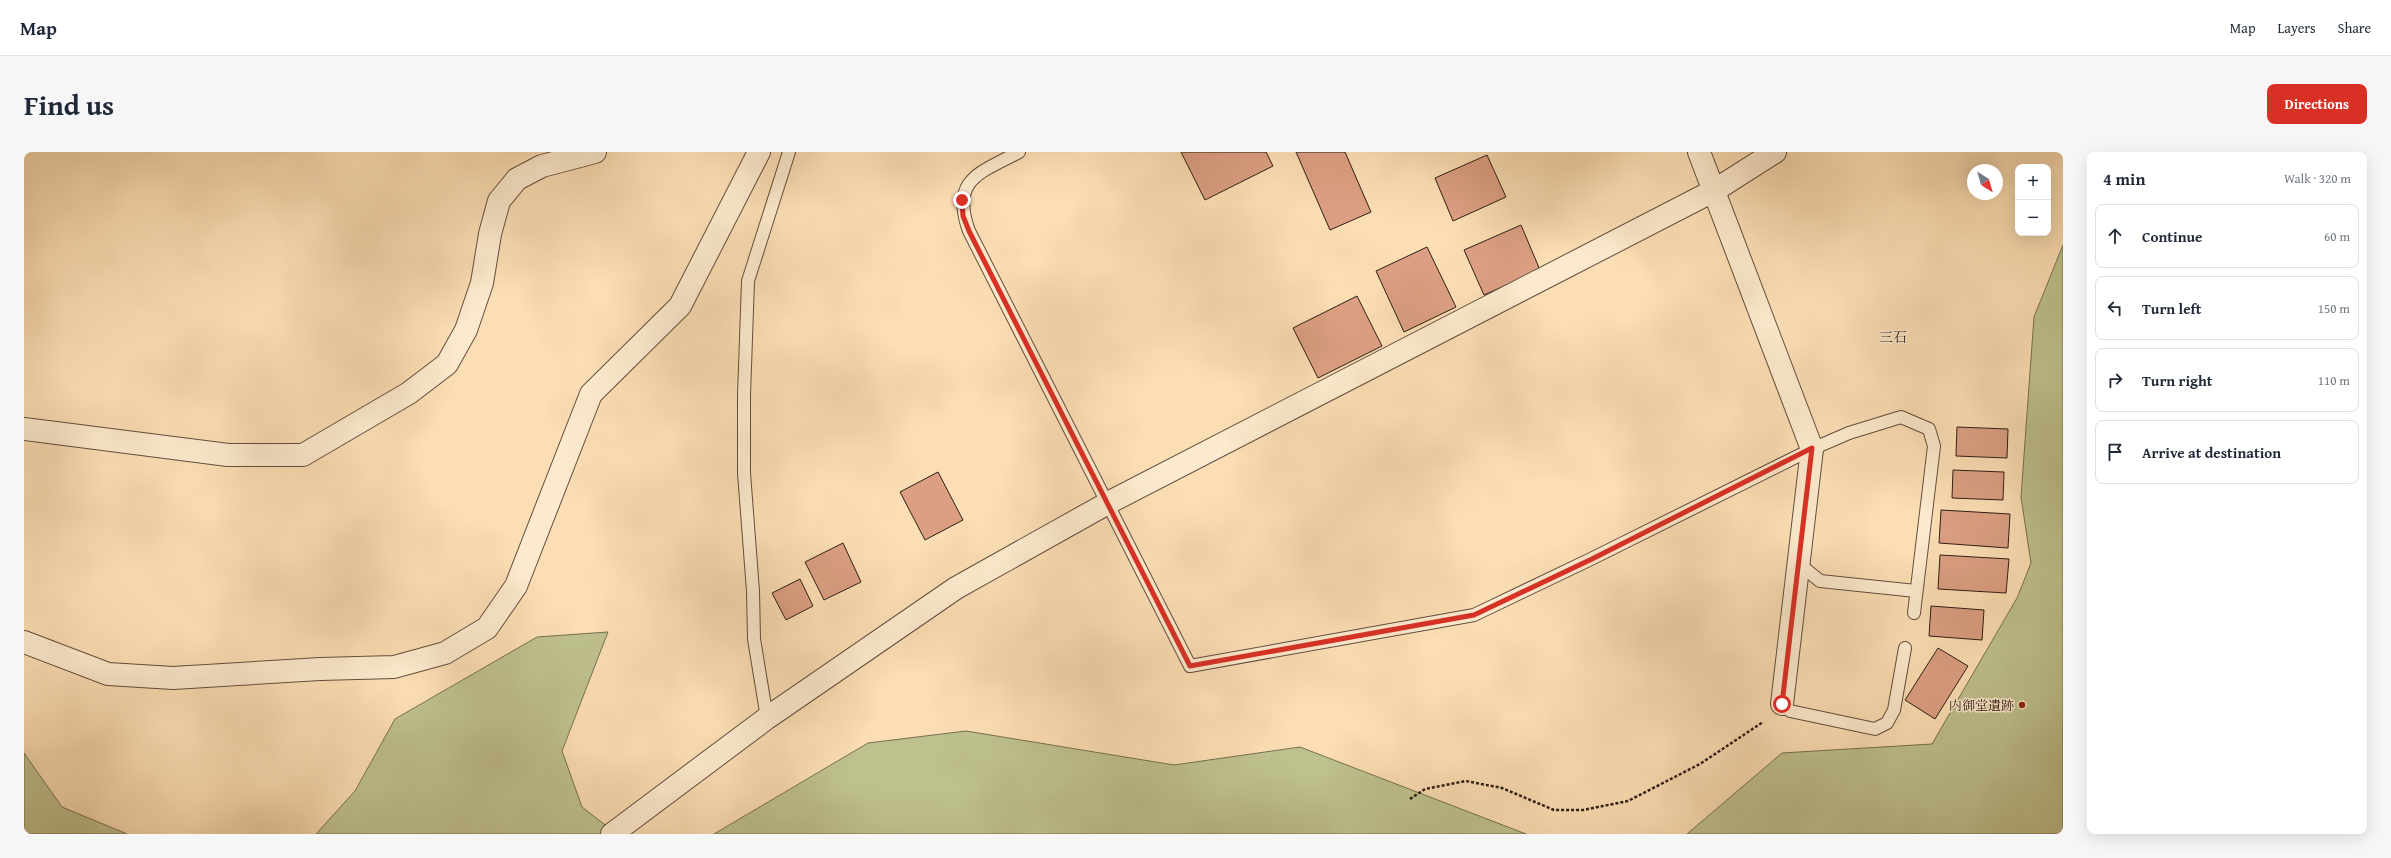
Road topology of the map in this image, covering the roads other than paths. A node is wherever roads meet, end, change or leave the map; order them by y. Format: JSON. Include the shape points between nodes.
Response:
{"nodes":[{"id":1,"x":595,"y":152,"type":"edge"},
{"id":2,"x":759,"y":152,"type":"edge"},
{"id":3,"x":789,"y":152,"type":"edge"},
{"id":4,"x":1019,"y":152,"type":"edge"},
{"id":5,"x":1699,"y":152,"type":"edge"},
{"id":6,"x":1775,"y":152,"type":"edge"},
{"id":7,"x":1715,"y":190,"type":"junction"},
{"id":8,"x":24,"y":429,"type":"edge"},
{"id":9,"x":1812,"y":448,"type":"junction"},
{"id":10,"x":1108,"y":503,"type":"junction"},
{"id":11,"x":1799,"y":564,"type":"junction"},
{"id":12,"x":1916,"y":591,"type":"junction"},
{"id":13,"x":1914,"y":613,"type":"dead end"},
{"id":14,"x":24,"y":642,"type":"edge"},
{"id":15,"x":1905,"y":648,"type":"dead end"},
{"id":16,"x":1782,"y":704,"type":"joint"},
{"id":17,"x":767,"y":718,"type":"junction"},
{"id":18,"x":612,"y":834,"type":"edge"}],
"edges":[{"from":1,"to":8,"type":"street","via":[[542,166],[517,179],[499,201],[490,234],[482,283],[466,330],[447,364],[409,393],[303,455],[228,455]]},
{"from":2,"to":14,"type":"street","via":[[680,306],[591,394],[516,586],[487,628],[446,653],[394,667],[173,678],[108,674]]},
{"from":3,"to":17,"type":"lane","via":[[748,280],[747,296],[744,473],[754,639]]},
{"from":4,"to":10,"type":"lane","via":[[967,184],[962,200],[963,216]]},
{"from":5,"to":7,"type":"street"},
{"from":6,"to":7,"type":"street"},
{"from":7,"to":9,"type":"street"},
{"from":7,"to":10,"type":"street"},
{"from":9,"to":10,"type":"lane","via":[[1592,559],[1474,615],[1190,666]]},
{"from":9,"to":11,"type":"street"},
{"from":9,"to":12,"type":"lane","via":[[1901,417],[1929,429],[1934,446]]},
{"from":10,"to":17,"type":"street","via":[[956,588]]},
{"from":11,"to":12,"type":"lane","via":[[1820,581]]},
{"from":11,"to":16,"type":"street"},
{"from":12,"to":13,"type":"lane"},
{"from":15,"to":16,"type":"lane","via":[[1894,710],[1887,723],[1875,729],[1790,711]]},
{"from":17,"to":18,"type":"street"}]}
